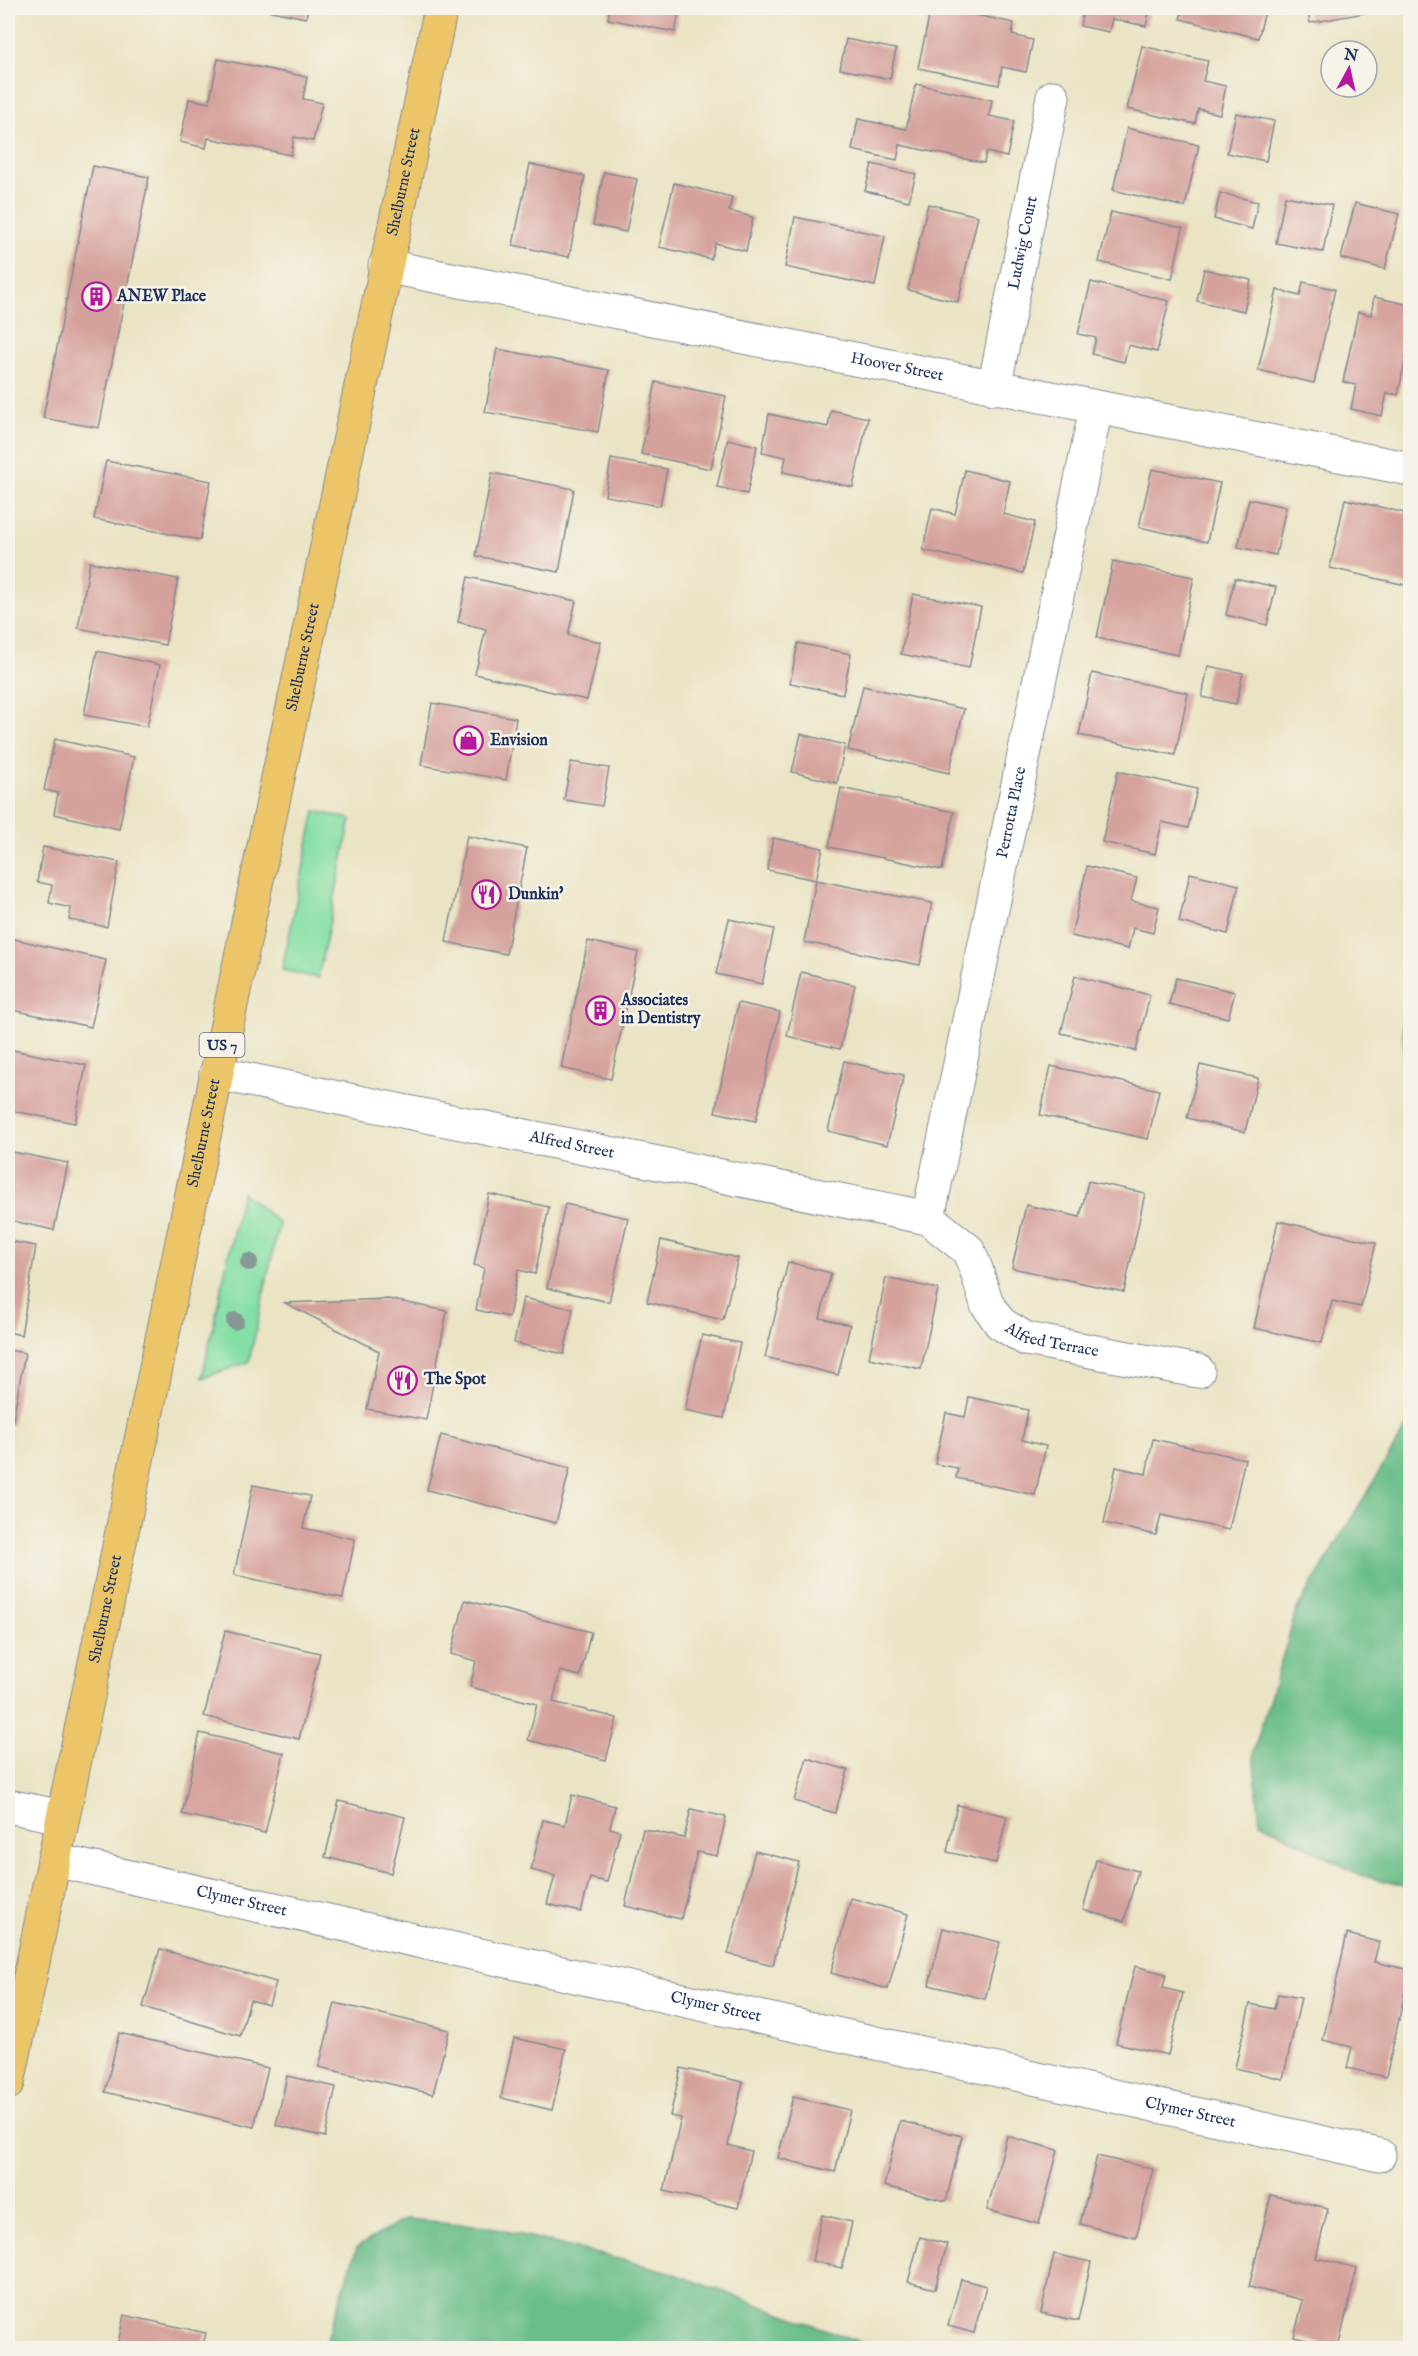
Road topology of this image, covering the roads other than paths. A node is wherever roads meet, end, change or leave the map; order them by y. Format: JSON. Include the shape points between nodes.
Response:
{"nodes":[{"id":1,"x":441,"y":8,"type":"edge"},
{"id":2,"x":1053,"y":97,"type":"dead end"},
{"id":3,"x":385,"y":266,"type":"junction"},
{"id":4,"x":994,"y":388,"type":"junction"},
{"id":5,"x":1096,"y":408,"type":"junction"},
{"id":6,"x":1410,"y":469,"type":"edge"},
{"id":7,"x":216,"y":1073,"type":"junction"},
{"id":8,"x":928,"y":1218,"type":"junction"},
{"id":9,"x":1198,"y":1371,"type":"dead end"},
{"id":10,"x":8,"y":1806,"type":"edge"},
{"id":11,"x":62,"y":1817,"type":"junction"},
{"id":12,"x":54,"y":1860,"type":"junction"},
{"id":13,"x":8,"y":2083,"type":"edge"},
{"id":14,"x":1379,"y":2155,"type":"dead end"}],
"edges":[{"from":1,"to":3,"type":"main road","name":"Shelburne Street","number":"US 7"},
{"from":2,"to":4,"type":"street","name":"Ludwig Court"},
{"from":3,"to":4,"type":"street","name":"Hoover Street"},
{"from":3,"to":7,"type":"main road","name":"Shelburne Street","number":"US 7"},
{"from":4,"to":5,"type":"street","name":"Hoover Street"},
{"from":5,"to":6,"type":"street","name":"Hoover Street"},
{"from":5,"to":8,"type":"street","name":"Perrotta Place"},
{"from":7,"to":8,"type":"street","name":"Alfred Street"},
{"from":7,"to":11,"type":"main road","name":"Shelburne Street","number":"US 7"},
{"from":8,"to":9,"type":"street","name":"Alfred Terrace","via":[[968,1250],[987,1304],[1000,1323],[1026,1339]]},
{"from":10,"to":11,"type":"street"},
{"from":11,"to":12,"type":"main road","name":"Shelburne Street","number":"US 7"},
{"from":12,"to":13,"type":"main road","name":"Shelburne Street","number":"US 7"},
{"from":12,"to":14,"type":"street","name":"Clymer Street"}]}
